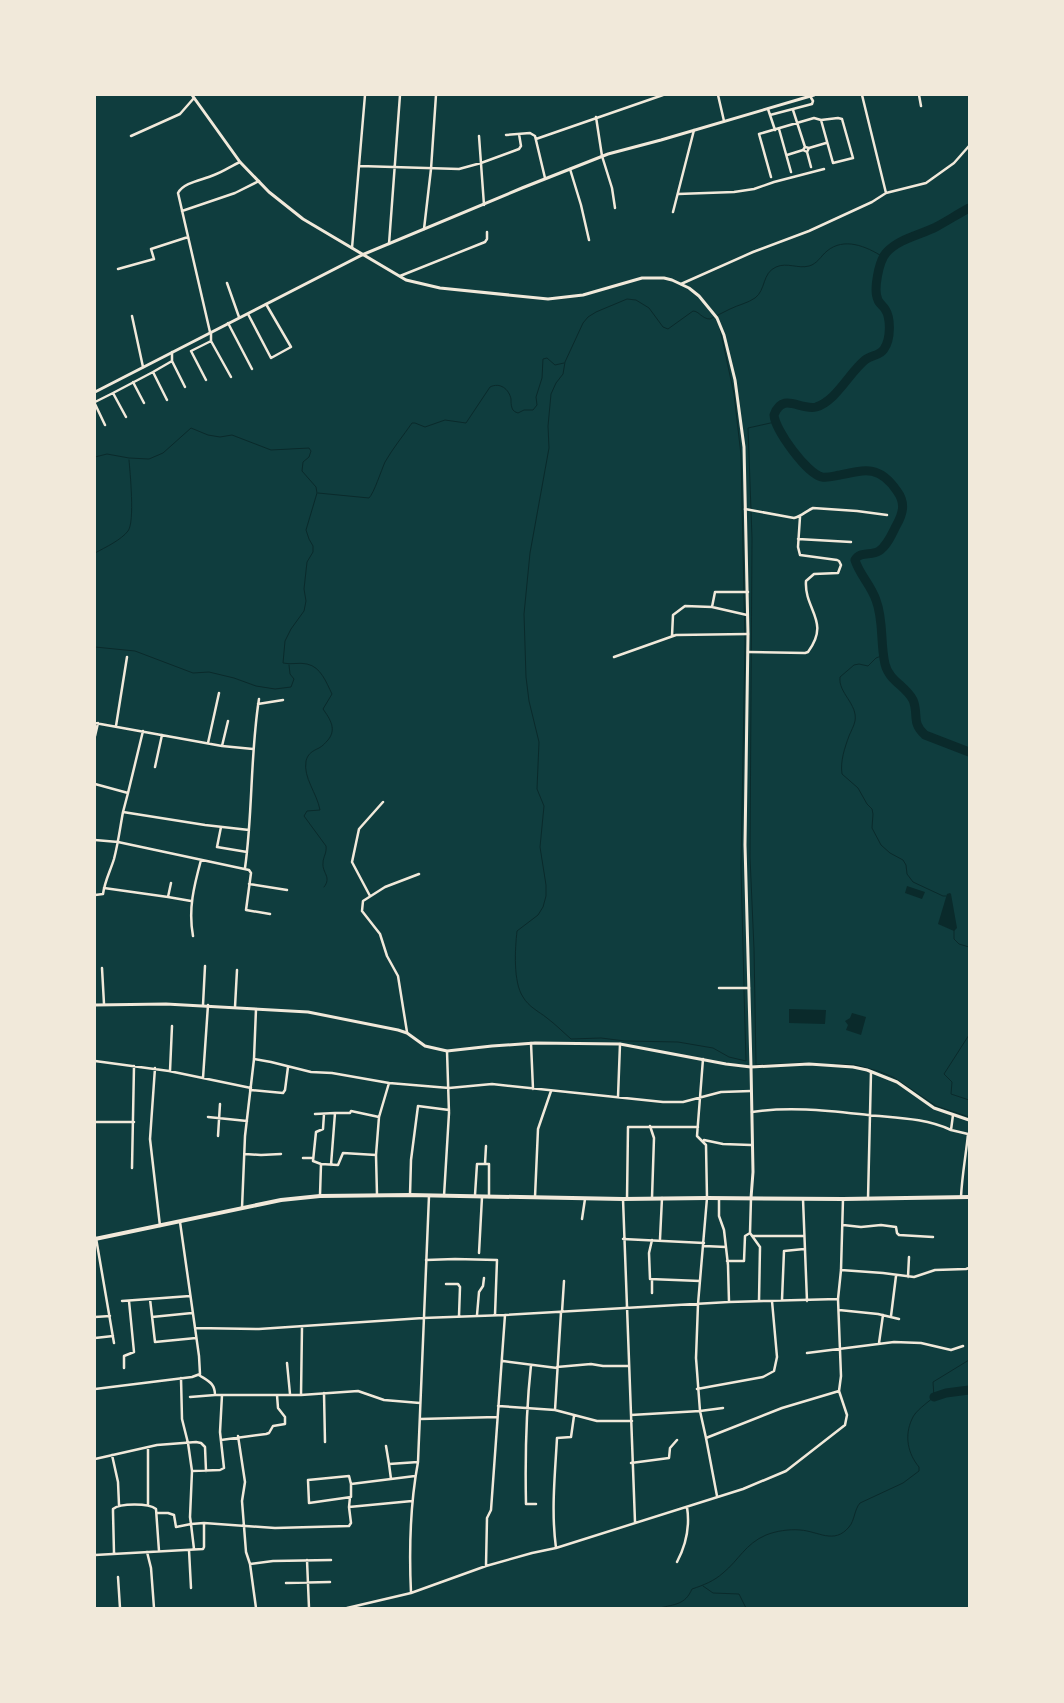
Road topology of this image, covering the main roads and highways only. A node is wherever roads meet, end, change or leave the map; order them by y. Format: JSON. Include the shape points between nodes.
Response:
{"nodes":[{"id":1,"x":969,"y":1197,"type":"edge"},
{"id":2,"x":96,"y":1239,"type":"edge"}],
"edges":[{"from":1,"to":2,"type":"main road","via":[[585,1199],[320,1196],[242,1208]]}]}
